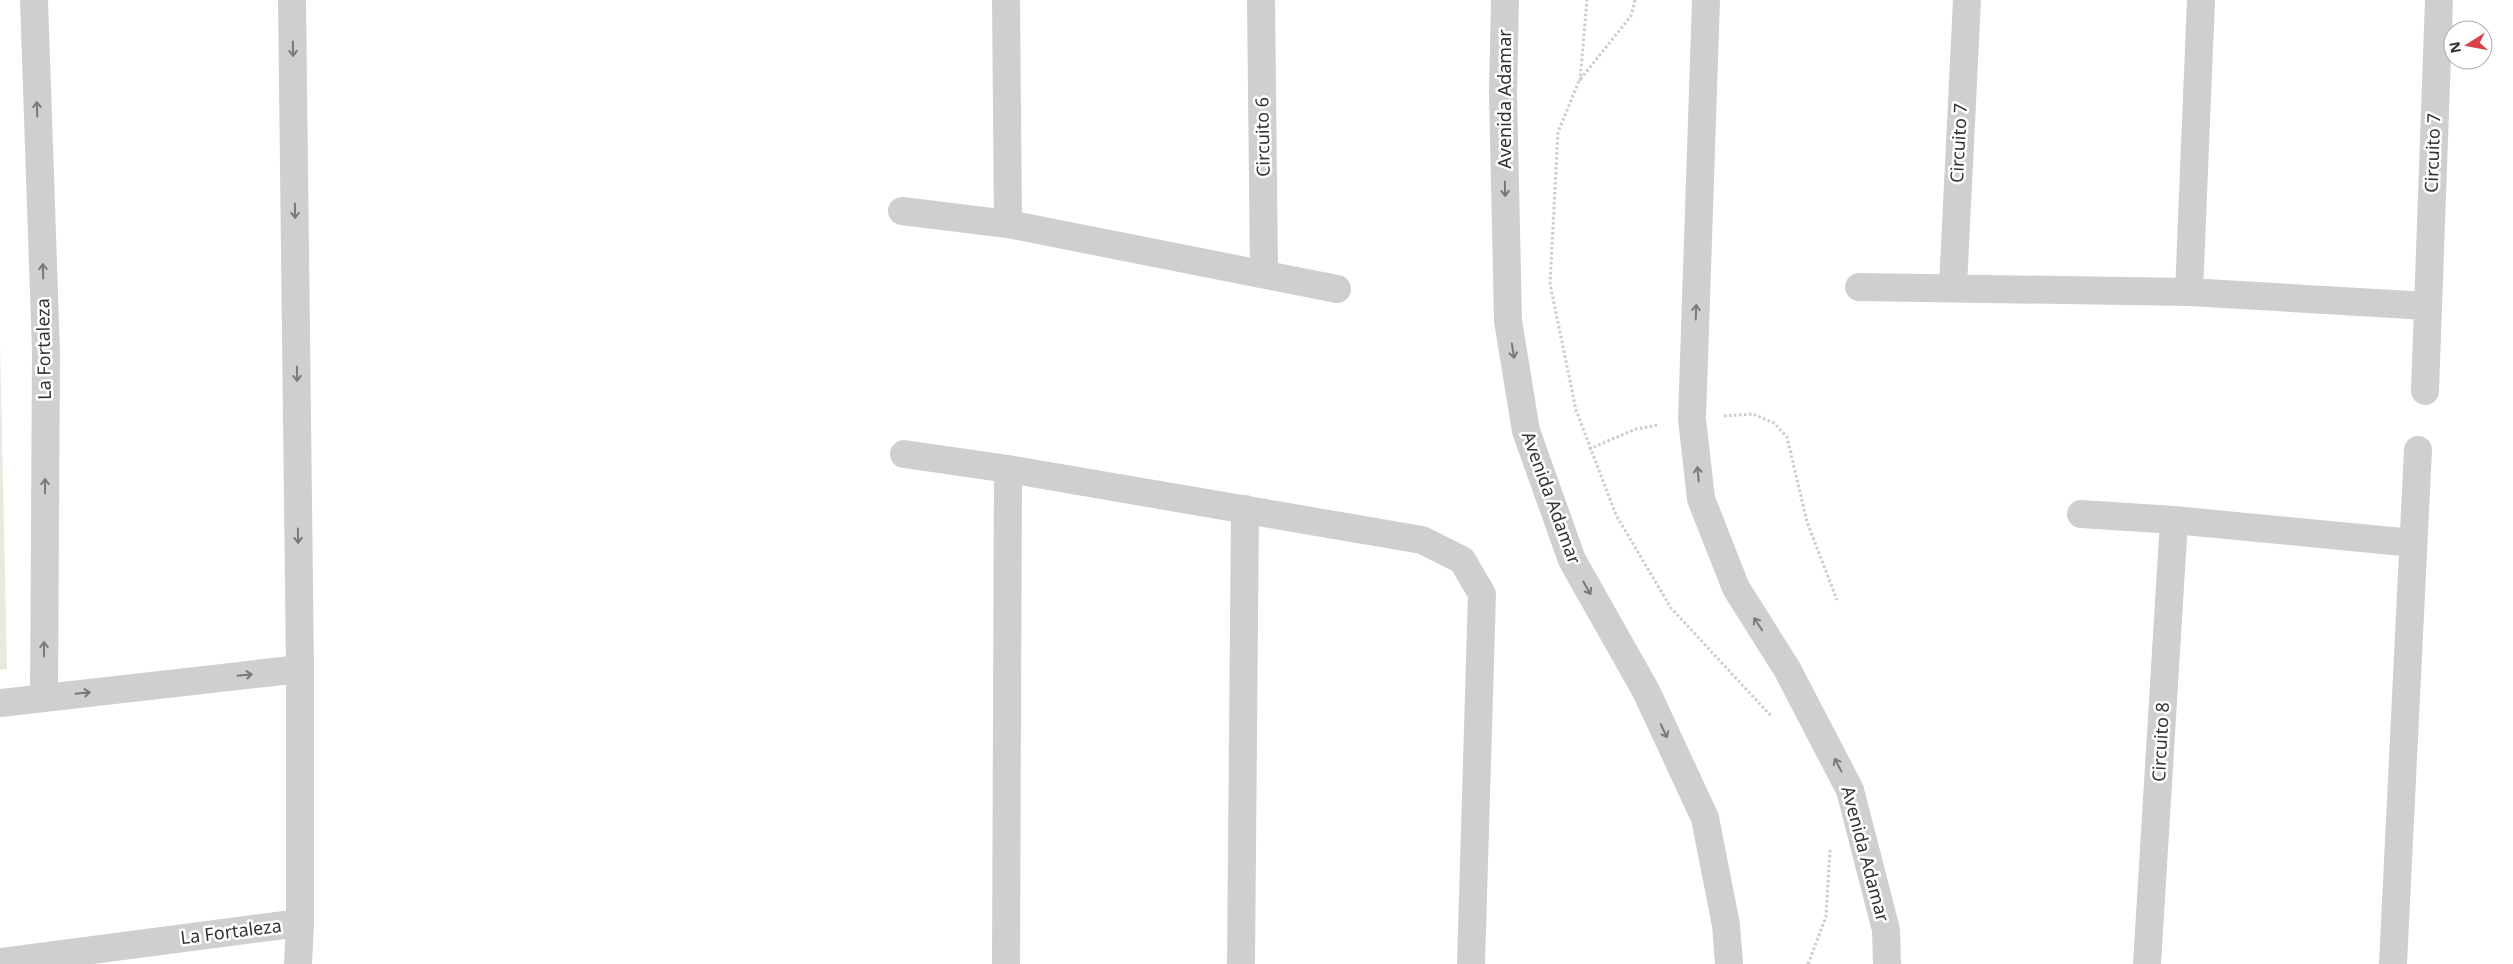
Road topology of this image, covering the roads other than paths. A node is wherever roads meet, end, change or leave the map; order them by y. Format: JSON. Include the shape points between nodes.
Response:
{"nodes":[{"id":1,"x":34,"y":0,"type":"edge"},
{"id":2,"x":292,"y":0,"type":"edge"},
{"id":3,"x":1006,"y":0,"type":"edge"},
{"id":4,"x":1261,"y":0,"type":"edge"},
{"id":5,"x":1505,"y":0,"type":"edge"},
{"id":6,"x":1706,"y":0,"type":"edge"},
{"id":7,"x":1967,"y":0,"type":"edge"},
{"id":8,"x":2201,"y":0,"type":"edge"},
{"id":9,"x":2439,"y":0,"type":"edge"},
{"id":10,"x":902,"y":211,"type":"dead end"},
{"id":11,"x":1008,"y":224,"type":"junction"},
{"id":12,"x":1264,"y":273,"type":"junction"},
{"id":13,"x":1953,"y":286,"type":"junction"},
{"id":14,"x":1858,"y":287,"type":"dead end"},
{"id":15,"x":1338,"y":289,"type":"dead end"},
{"id":16,"x":2188,"y":292,"type":"junction"},
{"id":17,"x":2427,"y":306,"type":"junction"},
{"id":18,"x":2425,"y":391,"type":"dead end"},
{"id":19,"x":2418,"y":450,"type":"dead end"},
{"id":20,"x":904,"y":454,"type":"dead end"},
{"id":21,"x":1008,"y":469,"type":"junction"},
{"id":22,"x":1244,"y":509,"type":"junction"},
{"id":23,"x":2081,"y":514,"type":"dead end"},
{"id":24,"x":2174,"y":520,"type":"junction"},
{"id":25,"x":2413,"y":543,"type":"junction"},
{"id":26,"x":300,"y":669,"type":"junction"},
{"id":27,"x":44,"y":698,"type":"junction"},
{"id":28,"x":0,"y":703,"type":"edge"},
{"id":29,"x":300,"y":923,"type":"junction"},
{"id":30,"x":0,"y":962,"type":"edge"},
{"id":31,"x":298,"y":964,"type":"edge"},
{"id":32,"x":1006,"y":964,"type":"edge"},
{"id":33,"x":1241,"y":964,"type":"edge"},
{"id":34,"x":1472,"y":964,"type":"edge"},
{"id":35,"x":1729,"y":964,"type":"edge"},
{"id":36,"x":1887,"y":964,"type":"edge"},
{"id":37,"x":2147,"y":964,"type":"edge"},
{"id":38,"x":2393,"y":964,"type":"edge"}],
"edges":[{"from":27,"to":1,"type":"street","name":"La Fortaleza","one_way":true,"via":[[46,352]]},
{"from":2,"to":26,"type":"street","name":"La Fortaleza","one_way":true},
{"from":3,"to":11,"type":"street"},
{"from":4,"to":12,"type":"street","name":"Circuito 6"},
{"from":5,"to":35,"type":"street","name":"Avenida Adamar","one_way":true,"via":[[1503,93],[1508,321],[1526,431],[1572,560],[1646,692],[1705,818],[1726,925]]},
{"from":36,"to":6,"type":"street","name":"Avenida Adamar","one_way":true,"via":[[1886,930],[1850,790],[1787,669],[1736,588],[1701,499],[1692,419]]},
{"from":7,"to":13,"type":"street","name":"Circuito 7"},
{"from":8,"to":16,"type":"street"},
{"from":9,"to":17,"type":"street","name":"Circuito 7"},
{"from":10,"to":11,"type":"street"},
{"from":11,"to":12,"type":"street"},
{"from":12,"to":15,"type":"street"},
{"from":13,"to":14,"type":"street"},
{"from":13,"to":16,"type":"street"},
{"from":16,"to":17,"type":"street"},
{"from":17,"to":18,"type":"street","name":"Circuito 7"},
{"from":19,"to":25,"type":"street"},
{"from":20,"to":21,"type":"street"},
{"from":21,"to":22,"type":"street"},
{"from":21,"to":32,"type":"street"},
{"from":22,"to":33,"type":"street"},
{"from":22,"to":34,"type":"street","via":[[1422,540],[1462,560],[1482,594]]},
{"from":23,"to":24,"type":"street"},
{"from":24,"to":25,"type":"street"},
{"from":24,"to":37,"type":"street","name":"Circuito 8"},
{"from":25,"to":38,"type":"street"},
{"from":27,"to":26,"type":"street","one_way":true},
{"from":26,"to":29,"type":"street","name":"La Fortaleza"},
{"from":27,"to":28,"type":"street"},
{"from":29,"to":30,"type":"street","name":"La Fortaleza"},
{"from":29,"to":31,"type":"street"}]}
